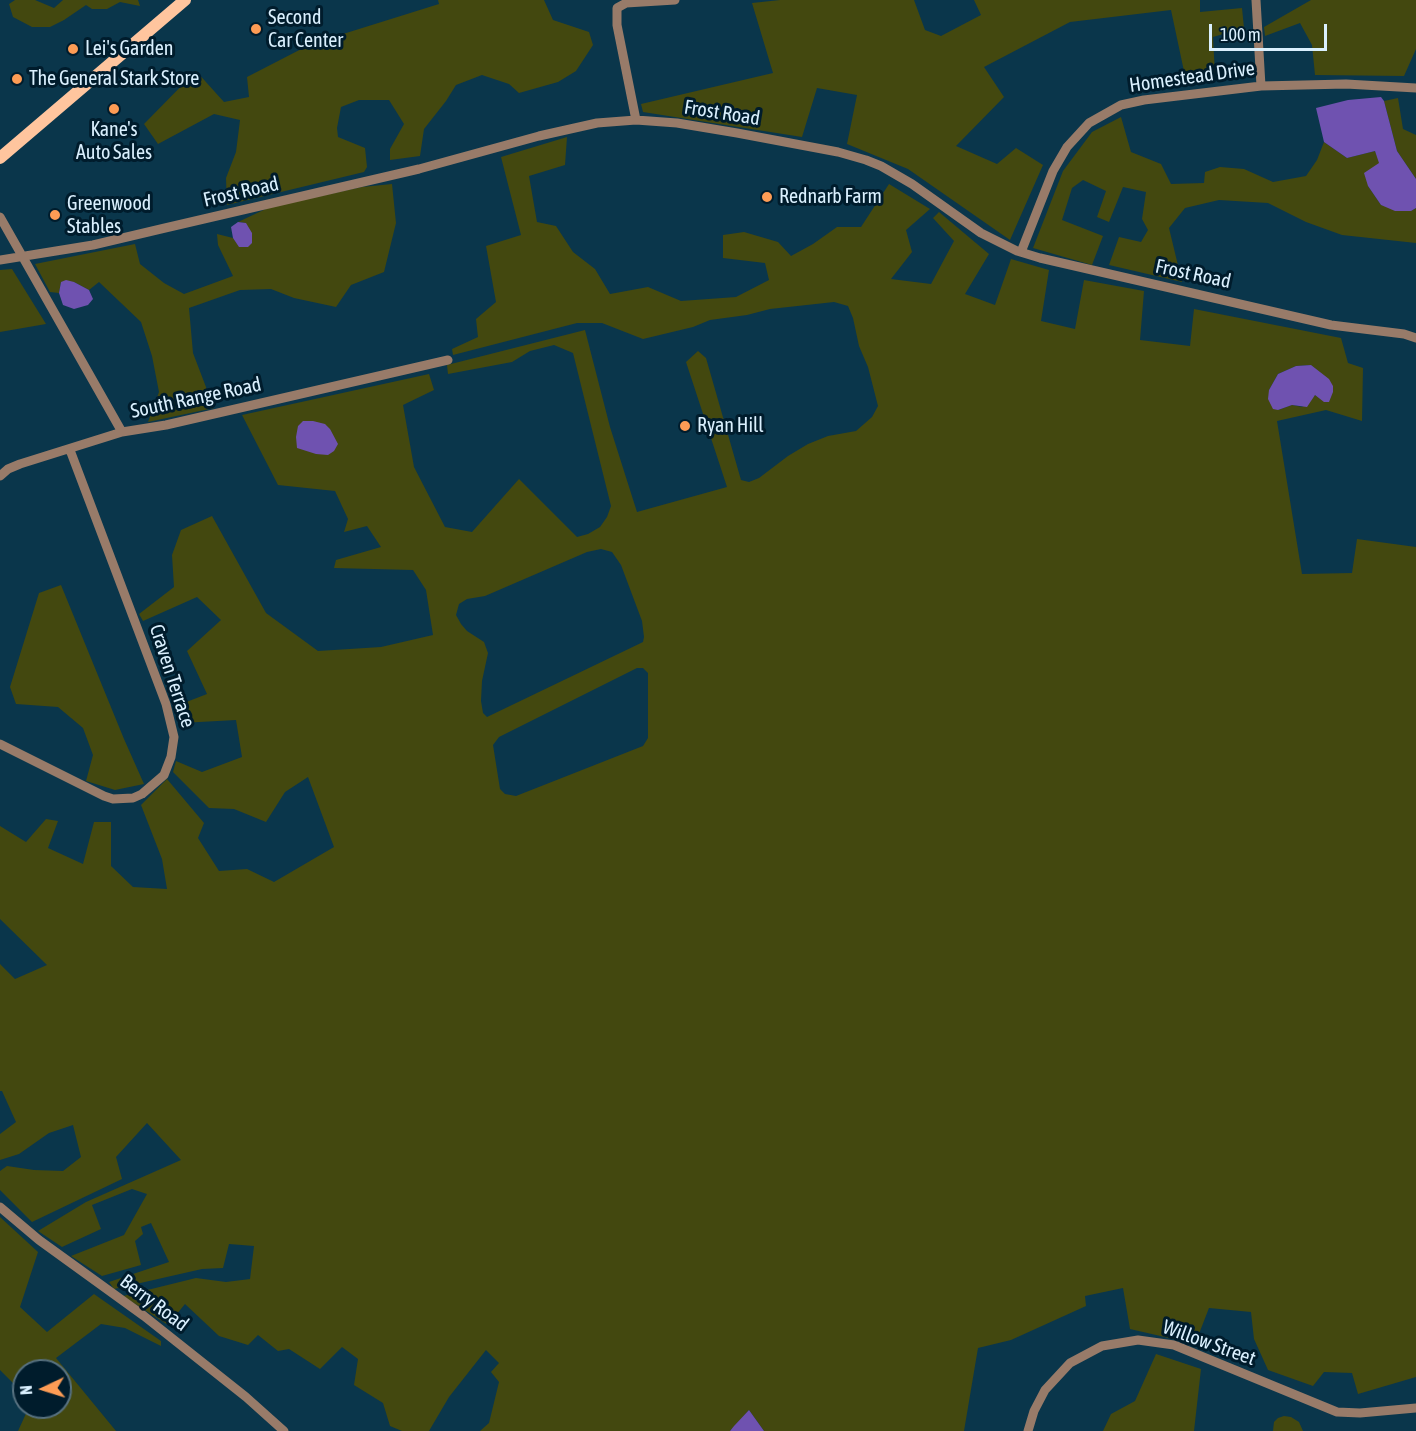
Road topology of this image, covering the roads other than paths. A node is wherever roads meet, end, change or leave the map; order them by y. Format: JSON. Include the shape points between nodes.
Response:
{"nodes":[{"id":1,"x":185,"y":0,"type":"edge"},
{"id":2,"x":675,"y":0,"type":"edge"},
{"id":3,"x":1256,"y":0,"type":"edge"},
{"id":4,"x":1262,"y":86,"type":"junction"},
{"id":5,"x":1416,"y":88,"type":"edge"},
{"id":6,"x":636,"y":120,"type":"junction"},
{"id":7,"x":0,"y":158,"type":"edge"},
{"id":8,"x":0,"y":217,"type":"edge"},
{"id":9,"x":1021,"y":252,"type":"junction"},
{"id":10,"x":21,"y":257,"type":"junction"},
{"id":11,"x":0,"y":260,"type":"edge"},
{"id":12,"x":1416,"y":338,"type":"edge"},
{"id":13,"x":448,"y":360,"type":"dead end"},
{"id":14,"x":122,"y":432,"type":"junction"},
{"id":15,"x":70,"y":450,"type":"junction"},
{"id":16,"x":0,"y":474,"type":"edge"},
{"id":17,"x":0,"y":744,"type":"edge"},
{"id":18,"x":0,"y":1207,"type":"edge"},
{"id":19,"x":1416,"y":1408,"type":"edge"},
{"id":20,"x":284,"y":1431,"type":"edge"},
{"id":21,"x":1028,"y":1431,"type":"edge"}],
"edges":[{"from":1,"to":7,"type":"main road"},
{"from":2,"to":6,"type":"street","via":[[626,3],[616,8]]},
{"from":3,"to":4,"type":"street"},
{"from":4,"to":5,"type":"street","name":"Homestead Drive","via":[[1346,84]]},
{"from":4,"to":9,"type":"street","name":"Homestead Drive","via":[[1135,102],[1097,117],[1076,135],[1059,160]]},
{"from":6,"to":9,"type":"street","name":"Frost Road","via":[[747,135],[866,160],[912,184],[981,233]]},
{"from":6,"to":10,"type":"street","name":"Frost Road","via":[[590,124],[408,172],[93,245]]},
{"from":8,"to":10,"type":"street","name":"South Range Road"},
{"from":9,"to":12,"type":"street","name":"Frost Road","via":[[1331,325]]},
{"from":10,"to":11,"type":"street","name":"Frost Road"},
{"from":10,"to":14,"type":"street","name":"South Range Road"},
{"from":13,"to":14,"type":"street","name":"South Range Road"},
{"from":14,"to":15,"type":"street"},
{"from":15,"to":16,"type":"street"},
{"from":15,"to":17,"type":"street","name":"Craven Terrace","via":[[168,710],[174,737],[171,758],[164,775],[142,794],[113,799]]},
{"from":18,"to":20,"type":"street","name":"Berry Road","via":[[144,1316]]},
{"from":19,"to":21,"type":"street","name":"Willow Street","via":[[1337,1412],[1174,1345],[1138,1340],[1102,1346],[1070,1363],[1045,1390]]}]}
